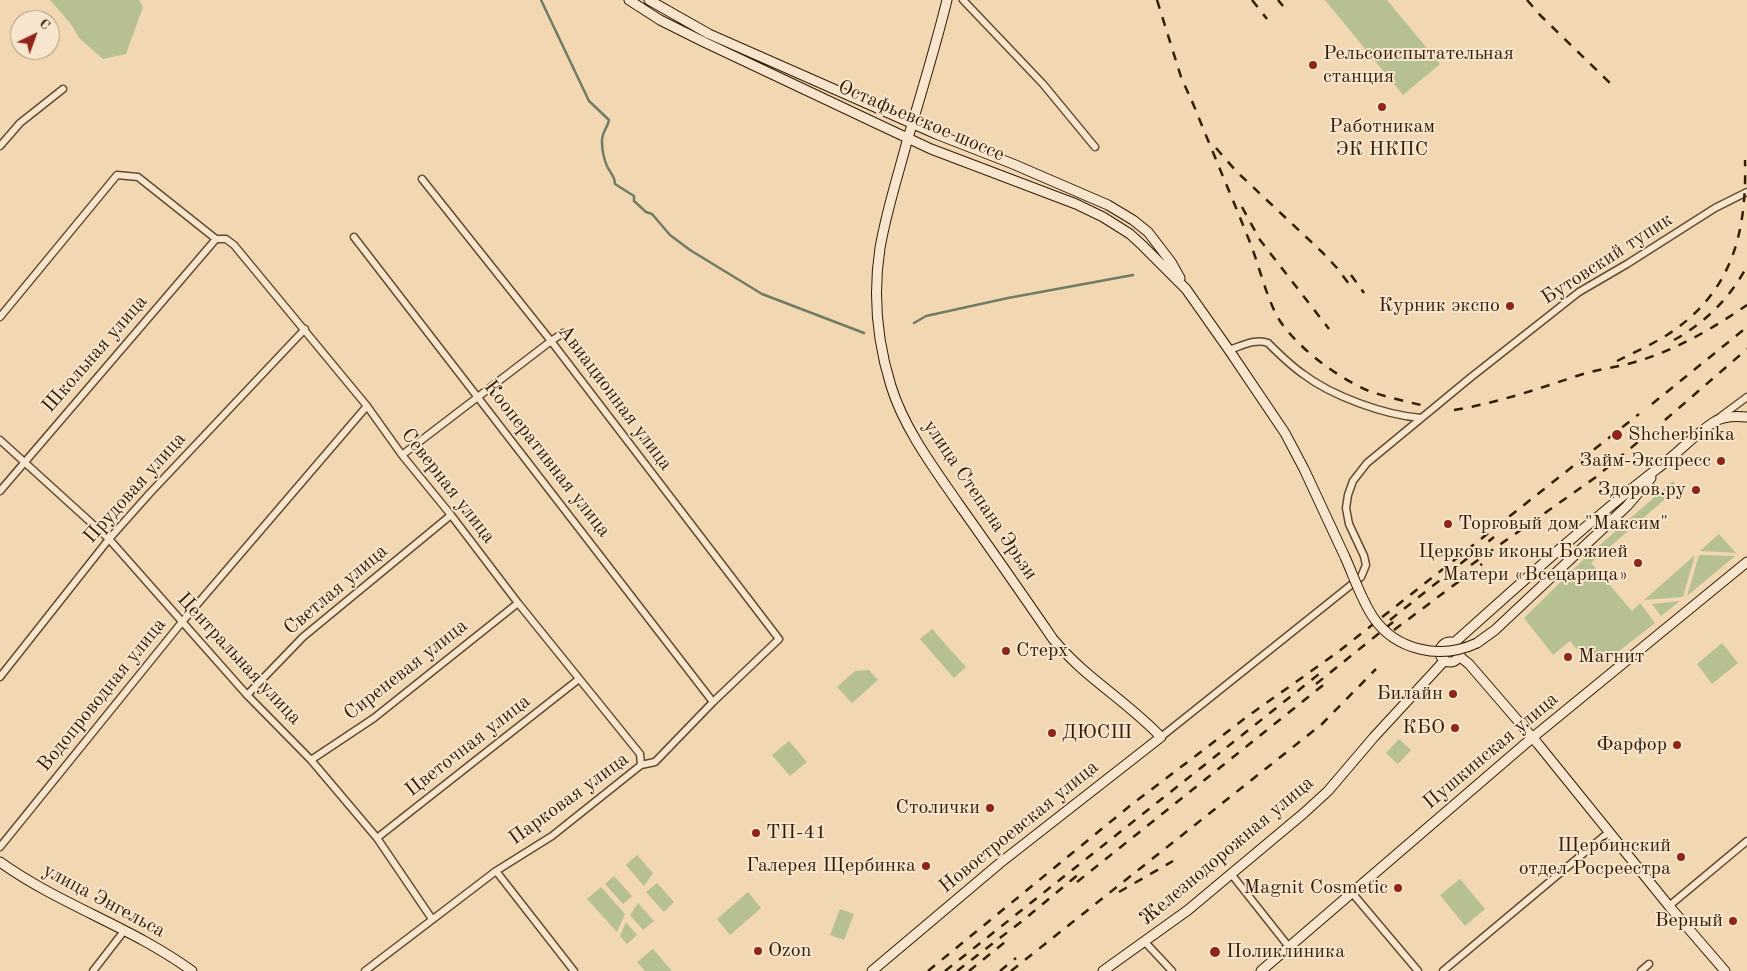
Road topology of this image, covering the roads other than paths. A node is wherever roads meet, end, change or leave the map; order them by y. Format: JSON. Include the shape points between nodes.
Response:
{"nodes":[{"id":1,"x":629,"y":0,"type":"edge"},
{"id":2,"x":649,"y":0,"type":"edge"},
{"id":3,"x":947,"y":0,"type":"edge"},
{"id":4,"x":963,"y":0,"type":"edge"},
{"id":5,"x":63,"y":89,"type":"dead end"},
{"id":6,"x":912,"y":124,"type":"junction"},
{"id":7,"x":908,"y":138,"type":"junction"},
{"id":8,"x":0,"y":146,"type":"edge"},
{"id":9,"x":1095,"y":148,"type":"dead end"},
{"id":10,"x":422,"y":179,"type":"dead end"},
{"id":11,"x":1747,"y":192,"type":"edge"},
{"id":12,"x":354,"y":237,"type":"dead end"},
{"id":13,"x":216,"y":239,"type":"junction"},
{"id":14,"x":1186,"y":290,"type":"junction"},
{"id":15,"x":0,"y":317,"type":"edge"},
{"id":16,"x":304,"y":329,"type":"junction"},
{"id":17,"x":563,"y":333,"type":"dead end"},
{"id":18,"x":551,"y":341,"type":"junction"},
{"id":19,"x":1229,"y":350,"type":"junction"},
{"id":20,"x":1747,"y":397,"type":"edge"},
{"id":21,"x":479,"y":398,"type":"junction"},
{"id":22,"x":367,"y":406,"type":"junction"},
{"id":23,"x":1747,"y":416,"type":"edge"},
{"id":24,"x":1421,"y":418,"type":"junction"},
{"id":25,"x":1715,"y":421,"type":"junction"},
{"id":26,"x":0,"y":440,"type":"edge"},
{"id":27,"x":402,"y":455,"type":"junction"},
{"id":28,"x":23,"y":462,"type":"junction"},
{"id":29,"x":1660,"y":466,"type":"junction"},
{"id":30,"x":0,"y":491,"type":"edge"},
{"id":31,"x":451,"y":515,"type":"junction"},
{"id":32,"x":109,"y":540,"type":"junction"},
{"id":33,"x":1747,"y":562,"type":"edge"},
{"id":34,"x":518,"y":603,"type":"junction"},
{"id":35,"x":182,"y":622,"type":"junction"},
{"id":36,"x":779,"y":639,"type":"joint"},
{"id":37,"x":1454,"y":643,"type":"junction"},
{"id":38,"x":1459,"y":656,"type":"junction"},
{"id":39,"x":1445,"y":660,"type":"junction"},
{"id":40,"x":0,"y":677,"type":"edge"},
{"id":41,"x":579,"y":679,"type":"junction"},
{"id":42,"x":247,"y":695,"type":"junction"},
{"id":43,"x":713,"y":702,"type":"junction"},
{"id":44,"x":1161,"y":737,"type":"junction"},
{"id":45,"x":1532,"y":738,"type":"junction"},
{"id":46,"x":311,"y":760,"type":"junction"},
{"id":47,"x":641,"y":765,"type":"junction"},
{"id":48,"x":1609,"y":832,"type":"junction"},
{"id":49,"x":377,"y":838,"type":"junction"},
{"id":50,"x":1747,"y":841,"type":"edge"},
{"id":51,"x":0,"y":847,"type":"edge"},
{"id":52,"x":0,"y":862,"type":"edge"},
{"id":53,"x":496,"y":871,"type":"junction"},
{"id":54,"x":1232,"y":875,"type":"junction"},
{"id":55,"x":1352,"y":894,"type":"junction"},
{"id":56,"x":1669,"y":906,"type":"junction"},
{"id":57,"x":432,"y":919,"type":"junction"},
{"id":58,"x":124,"y":931,"type":"junction"},
{"id":59,"x":1145,"y":942,"type":"junction"},
{"id":60,"x":1289,"y":947,"type":"junction"},
{"id":61,"x":1649,"y":964,"type":"dead end"},
{"id":62,"x":93,"y":971,"type":"edge"},
{"id":63,"x":192,"y":971,"type":"edge"},
{"id":64,"x":364,"y":971,"type":"edge"},
{"id":65,"x":574,"y":971,"type":"edge"},
{"id":66,"x":872,"y":971,"type":"edge"},
{"id":67,"x":1104,"y":971,"type":"edge"},
{"id":68,"x":1172,"y":971,"type":"edge"},
{"id":69,"x":1261,"y":971,"type":"edge"},
{"id":70,"x":1418,"y":971,"type":"edge"},
{"id":71,"x":1443,"y":971,"type":"edge"},
{"id":72,"x":1640,"y":971,"type":"edge"},
{"id":73,"x":1725,"y":971,"type":"edge"}],
"edges":[{"from":1,"to":7,"type":"main road","name":"Остафьевское шоссе","via":[[704,42]]},
{"from":2,"to":6,"type":"main road","name":"Остафьевское шоссе","via":[[709,34]]},
{"from":3,"to":6,"type":"main road","name":"улица Степана Эрьзи"},
{"from":4,"to":9,"type":"street","via":[[1043,84]]},
{"from":5,"to":8,"type":"street","via":[[20,123]]},
{"from":6,"to":7,"type":"main road","name":"улица Степана Эрьзи"},
{"from":6,"to":14,"type":"main road","name":"Остафьевское шоссе","via":[[1121,212],[1158,243]]},
{"from":7,"to":14,"type":"main road","name":"Остафьевское шоссе","via":[[1103,216],[1142,244]]},
{"from":7,"to":44,"type":"main road","name":"улица Степана Эрьзи","via":[[885,224],[878,280],[881,345],[897,402],[928,460],[1054,639],[1073,661]]},
{"from":10,"to":18,"type":"street","name":"Авиационная улица"},
{"from":11,"to":24,"type":"street","name":"Бутовский тупик","via":[[1715,208],[1579,292]]},
{"from":12,"to":21,"type":"street","name":"Кооперативная улица"},
{"from":13,"to":15,"type":"street","name":"Северная улица","via":[[138,176],[117,175]]},
{"from":13,"to":16,"type":"street","name":"Северная улица","via":[[226,239],[234,245]]},
{"from":13,"to":28,"type":"street","name":"Школьная улица"},
{"from":14,"to":19,"type":"main road","name":"Остафьевское шоссе"},
{"from":16,"to":22,"type":"street","name":"Северная улица"},
{"from":16,"to":32,"type":"street","name":"Прудовая улица"},
{"from":17,"to":18,"type":"street"},
{"from":18,"to":21,"type":"street"},
{"from":18,"to":36,"type":"street","name":"Авиационная улица"},
{"from":19,"to":24,"type":"street","via":[[1263,341],[1323,387],[1370,407]]},
{"from":19,"to":29,"type":"main road","name":"Остафьевское шоссе","bridge":true,"via":[[1285,433],[1369,610],[1385,630],[1401,642],[1424,650],[1450,652],[1465,648],[1495,630],[1627,506]]},
{"from":20,"to":25,"type":"street"},
{"from":21,"to":27,"type":"street"},
{"from":21,"to":43,"type":"street","name":"Кооперативная улица"},
{"from":22,"to":27,"type":"street","name":"Северная улица"},
{"from":22,"to":35,"type":"street","name":"Водопроводная улица"},
{"from":23,"to":25,"type":"main road"},
{"from":24,"to":44,"type":"street","name":"Новостроевская улица","via":[[1367,463],[1350,486],[1346,508],[1349,524],[1364,556],[1365,572]]},
{"from":25,"to":29,"type":"main road","name":"Железнодорожная улица"},
{"from":26,"to":28,"type":"street","name":"Центральная улица"},
{"from":27,"to":31,"type":"street","name":"Северная улица"},
{"from":28,"to":30,"type":"street","name":"Школьная улица"},
{"from":28,"to":32,"type":"street","name":"Центральная улица"},
{"from":29,"to":37,"type":"main road","name":"Железнодорожная улица","via":[[1526,577]]},
{"from":31,"to":34,"type":"street","name":"Северная улица"},
{"from":31,"to":42,"type":"street","name":"Светлая улица","via":[[303,637]]},
{"from":32,"to":35,"type":"street","name":"Центральная улица"},
{"from":32,"to":40,"type":"street","name":"Прудовая улица"},
{"from":33,"to":45,"type":"main road","name":"Пушкинская улица"},
{"from":34,"to":41,"type":"street","name":"Северная улица"},
{"from":34,"to":46,"type":"street","name":"Сиреневая улица","via":[[374,718]]},
{"from":35,"to":42,"type":"street","name":"Центральная улица"},
{"from":35,"to":51,"type":"street","name":"Водопроводная улица"},
{"from":36,"to":43,"type":"street","name":"Парковая улица"},
{"from":37,"to":38,"type":"main road","via":[[1459,647]]},
{"from":37,"to":39,"type":"main road","name":"Железнодорожная улица","via":[[1447,642],[1441,648],[1441,656]]},
{"from":38,"to":39,"type":"main road","via":[[1453,661]]},
{"from":38,"to":45,"type":"main road"},
{"from":39,"to":54,"type":"main road","name":"Железнодорожная улица","via":[[1328,791]]},
{"from":41,"to":47,"type":"street","name":"Северная улица","via":[[640,754]]},
{"from":41,"to":49,"type":"street","name":"Цветочная улица"},
{"from":42,"to":46,"type":"street","name":"Центральная улица"},
{"from":43,"to":47,"type":"street","name":"Парковая улица","via":[[654,762]]},
{"from":44,"to":66,"type":"main road","name":"Новостроевская улица","via":[[1000,863]]},
{"from":45,"to":48,"type":"main road"},
{"from":45,"to":55,"type":"main road","name":"Пушкинская улица"},
{"from":46,"to":49,"type":"street","name":"Центральная улица"},
{"from":47,"to":53,"type":"street","name":"Парковая улица","via":[[552,836]]},
{"from":48,"to":56,"type":"main road"},
{"from":48,"to":71,"type":"street"},
{"from":49,"to":57,"type":"street","name":"Центральная улица"},
{"from":50,"to":56,"type":"street"},
{"from":52,"to":58,"type":"main road","name":"улица Энгельса","via":[[43,889]]},
{"from":53,"to":57,"type":"street","name":"Парковая улица"},
{"from":53,"to":65,"type":"street"},
{"from":54,"to":59,"type":"main road","name":"Железнодорожная улица"},
{"from":54,"to":60,"type":"street"},
{"from":55,"to":60,"type":"main road","name":"Пушкинская улица"},
{"from":55,"to":70,"type":"street"},
{"from":56,"to":73,"type":"main road"},
{"from":57,"to":64,"type":"street","name":"Парковая улица"},
{"from":58,"to":62,"type":"street"},
{"from":58,"to":63,"type":"main road","name":"улица Энгельса"},
{"from":59,"to":67,"type":"main road","name":"Железнодорожная улица"},
{"from":59,"to":68,"type":"street"},
{"from":60,"to":69,"type":"main road","name":"Пушкинская улица"},
{"from":61,"to":72,"type":"street"}]}
